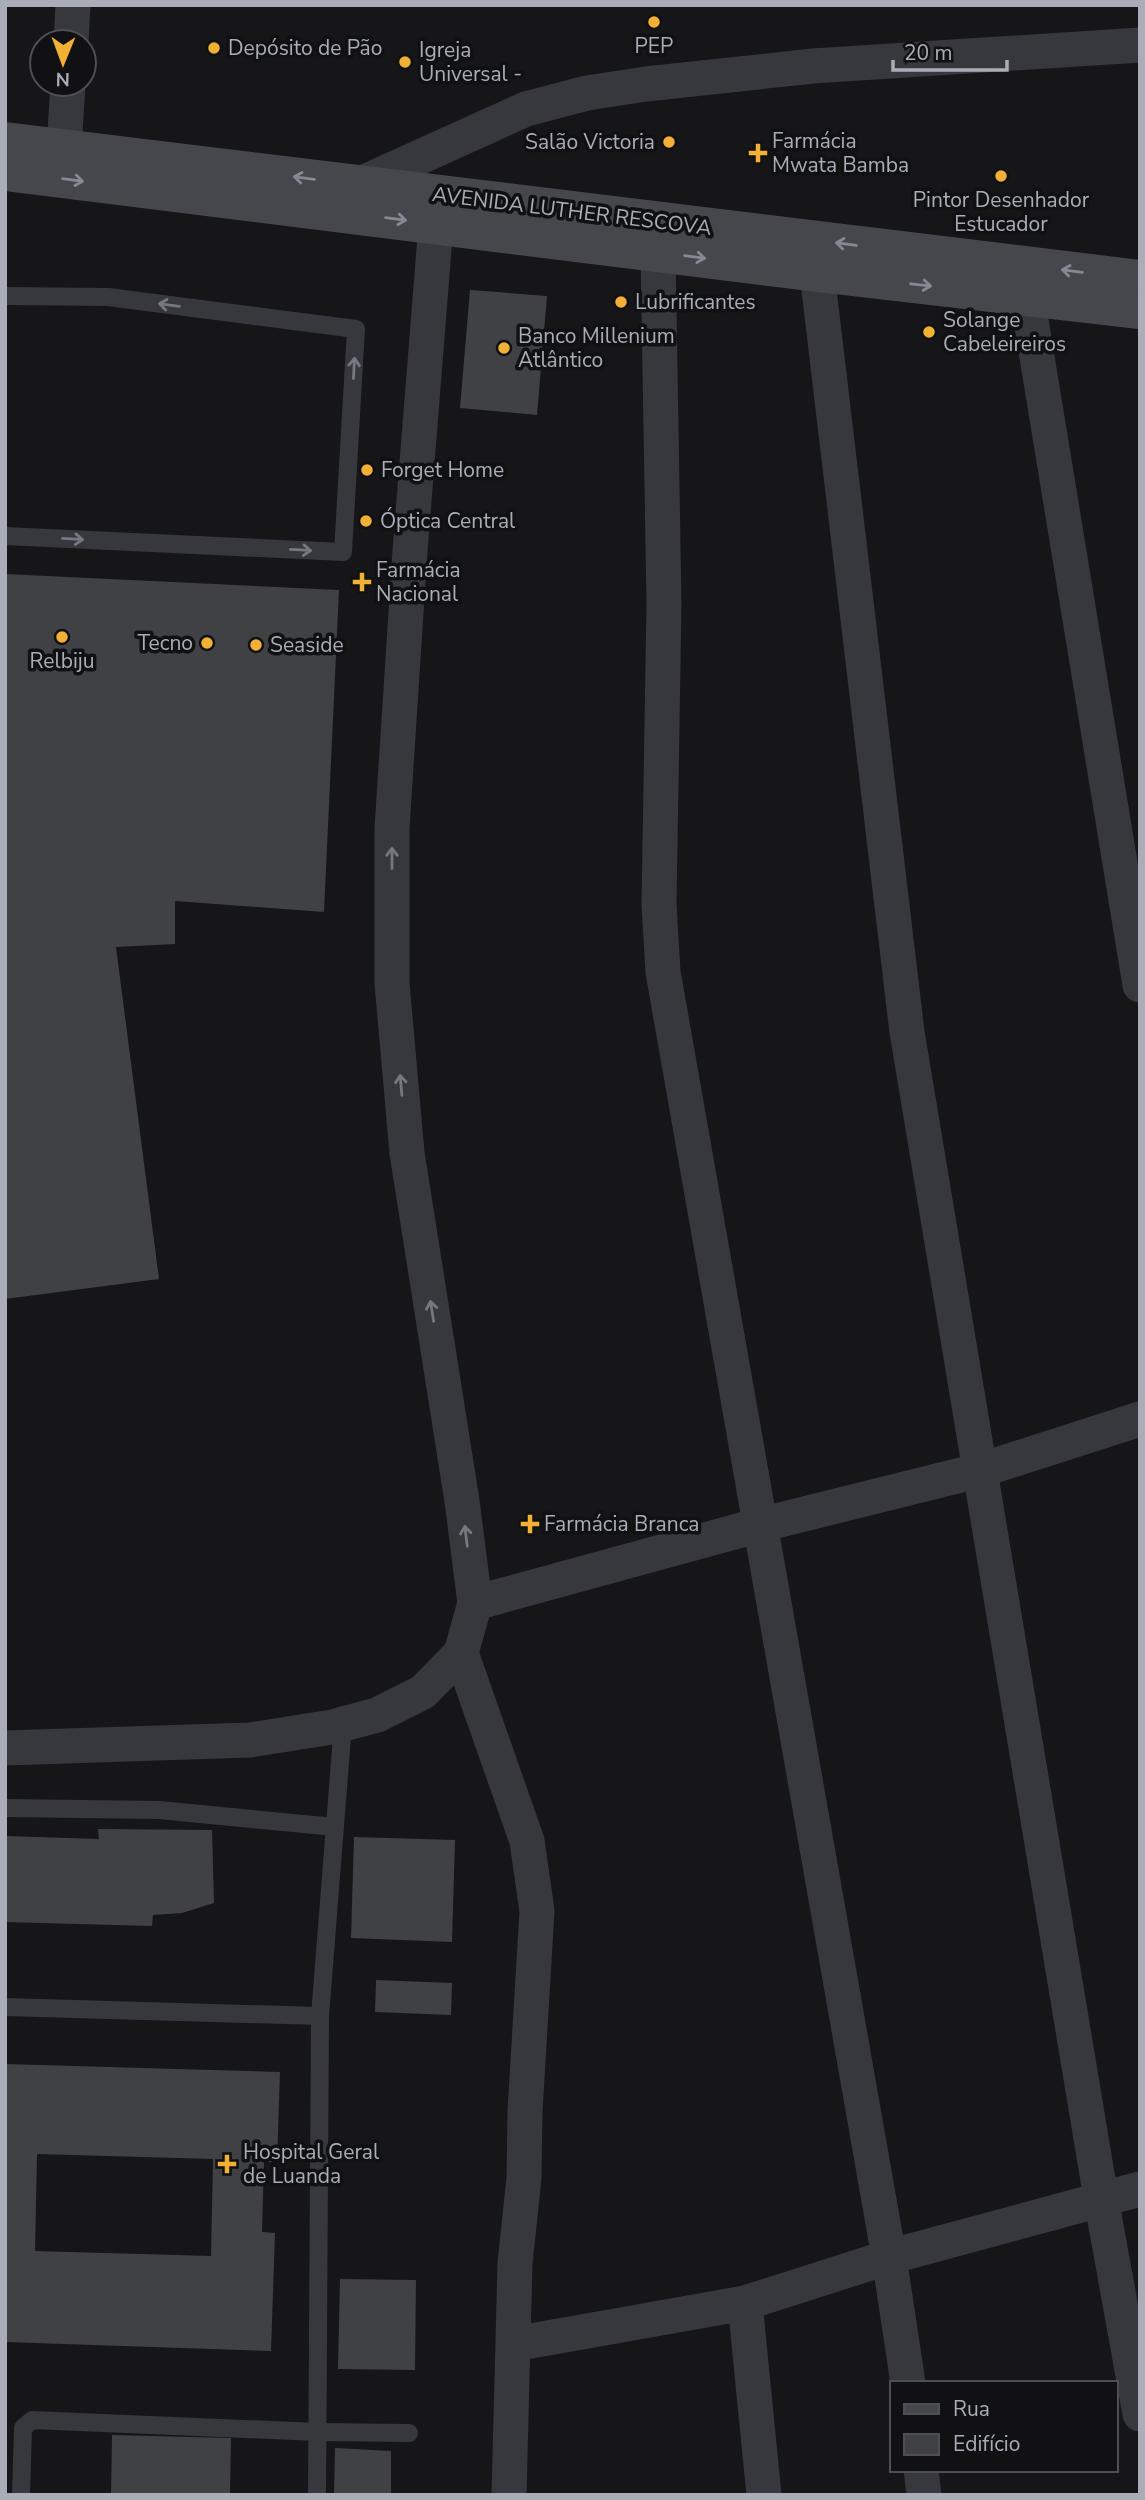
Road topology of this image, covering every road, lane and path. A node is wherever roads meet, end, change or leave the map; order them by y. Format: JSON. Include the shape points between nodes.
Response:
{"nodes":[{"id":1,"x":73,"y":5,"type":"edge"},
{"id":2,"x":72,"y":28,"type":"edge"},
{"id":3,"x":1140,"y":45,"type":"edge"},
{"id":4,"x":67,"y":98,"type":"edge"},
{"id":5,"x":5,"y":141,"type":"edge"},
{"id":6,"x":64,"y":148,"type":"junction"},
{"id":7,"x":5,"y":172,"type":"edge"},
{"id":8,"x":358,"y":185,"type":"junction"},
{"id":9,"x":436,"y":224,"type":"junction"},
{"id":10,"x":658,"y":252,"type":"junction"},
{"id":11,"x":817,"y":273,"type":"junction"},
{"id":12,"x":1140,"y":279,"type":"edge"},
{"id":13,"x":5,"y":296,"type":"edge"},
{"id":14,"x":1027,"y":296,"type":"junction"},
{"id":15,"x":1140,"y":310,"type":"edge"},
{"id":16,"x":5,"y":536,"type":"edge"},
{"id":17,"x":1140,"y":985,"type":"edge"},
{"id":18,"x":1140,"y":1419,"type":"edge"},
{"id":19,"x":981,"y":1470,"type":"junction"},
{"id":20,"x":760,"y":1525,"type":"junction"},
{"id":21,"x":475,"y":1603,"type":"junction"},
{"id":22,"x":461,"y":1653,"type":"junction"},
{"id":23,"x":343,"y":1724,"type":"junction"},
{"id":24,"x":5,"y":1748,"type":"edge"},
{"id":25,"x":5,"y":1808,"type":"edge"},
{"id":26,"x":335,"y":1827,"type":"junction"},
{"id":27,"x":5,"y":2007,"type":"edge"},
{"id":28,"x":320,"y":2016,"type":"junction"},
{"id":29,"x":1140,"y":2189,"type":"edge"},
{"id":30,"x":1101,"y":2198,"type":"junction"},
{"id":31,"x":889,"y":2257,"type":"junction"},
{"id":32,"x":746,"y":2303,"type":"junction"},
{"id":33,"x":514,"y":2344,"type":"junction"},
{"id":34,"x":908,"y":2381,"type":"edge"},
{"id":35,"x":1140,"y":2414,"type":"edge"},
{"id":36,"x":318,"y":2432,"type":"junction"},
{"id":37,"x":409,"y":2433,"type":"dead end"},
{"id":38,"x":921,"y":2472,"type":"edge"},
{"id":39,"x":21,"y":2495,"type":"edge"},
{"id":40,"x":317,"y":2495,"type":"edge"},
{"id":41,"x":509,"y":2495,"type":"edge"},
{"id":42,"x":764,"y":2495,"type":"edge"},
{"id":43,"x":924,"y":2495,"type":"edge"}],
"edges":[{"from":1,"to":2,"type":"street"},
{"from":3,"to":8,"type":"street","via":[[813,66],[587,93],[526,109]]},
{"from":4,"to":6,"type":"street"},
{"from":5,"to":6,"type":"main road","name":"AVENIDA LUTHER RESCOVA"},
{"from":8,"to":6,"type":"main road","name":"AVENIDA LUTHER RESCOVA","one_way":true},
{"from":7,"to":9,"type":"main road","name":"AVENIDA LUTHER RESCOVA","one_way":true},
{"from":12,"to":8,"type":"main road","name":"AVENIDA LUTHER RESCOVA","one_way":true},
{"from":9,"to":10,"type":"main road","name":"AVENIDA LUTHER RESCOVA"},
{"from":21,"to":9,"type":"street","one_way":true,"via":[[407,1153],[392,983],[392,828]]},
{"from":10,"to":11,"type":"main road","name":"AVENIDA LUTHER RESCOVA","one_way":true},
{"from":10,"to":20,"type":"street","via":[[664,604],[659,904],[663,972]]},
{"from":11,"to":14,"type":"main road","name":"AVENIDA LUTHER RESCOVA","one_way":true},
{"from":11,"to":19,"type":"street","via":[[907,1032]]},
{"from":16,"to":13,"type":"lane","one_way":true,"via":[[343,552],[356,329],[108,297]]},
{"from":14,"to":15,"type":"main road","name":"AVENIDA LUTHER RESCOVA"},
{"from":14,"to":17,"type":"street"},
{"from":18,"to":19,"type":"street"},
{"from":19,"to":20,"type":"street"},
{"from":19,"to":30,"type":"street"},
{"from":20,"to":21,"type":"street"},
{"from":20,"to":31,"type":"street"},
{"from":21,"to":22,"type":"street"},
{"from":22,"to":23,"type":"street","via":[[423,1692],[377,1715]]},
{"from":22,"to":33,"type":"street","via":[[527,1841],[537,1911]]},
{"from":23,"to":24,"type":"street","via":[[250,1740]]},
{"from":23,"to":26,"type":"lane"},
{"from":25,"to":26,"type":"lane","via":[[159,1810]]},
{"from":26,"to":28,"type":"lane"},
{"from":27,"to":28,"type":"lane"},
{"from":28,"to":36,"type":"lane"},
{"from":29,"to":30,"type":"street"},
{"from":30,"to":31,"type":"street"},
{"from":30,"to":35,"type":"street"},
{"from":31,"to":32,"type":"street"},
{"from":31,"to":34,"type":"street"},
{"from":32,"to":33,"type":"street"},
{"from":32,"to":42,"type":"street"},
{"from":33,"to":41,"type":"street"},
{"from":36,"to":37,"type":"lane"},
{"from":36,"to":39,"type":"lane","via":[[32,2420],[23,2428]]},
{"from":36,"to":40,"type":"lane"},
{"from":38,"to":43,"type":"street"}]}
